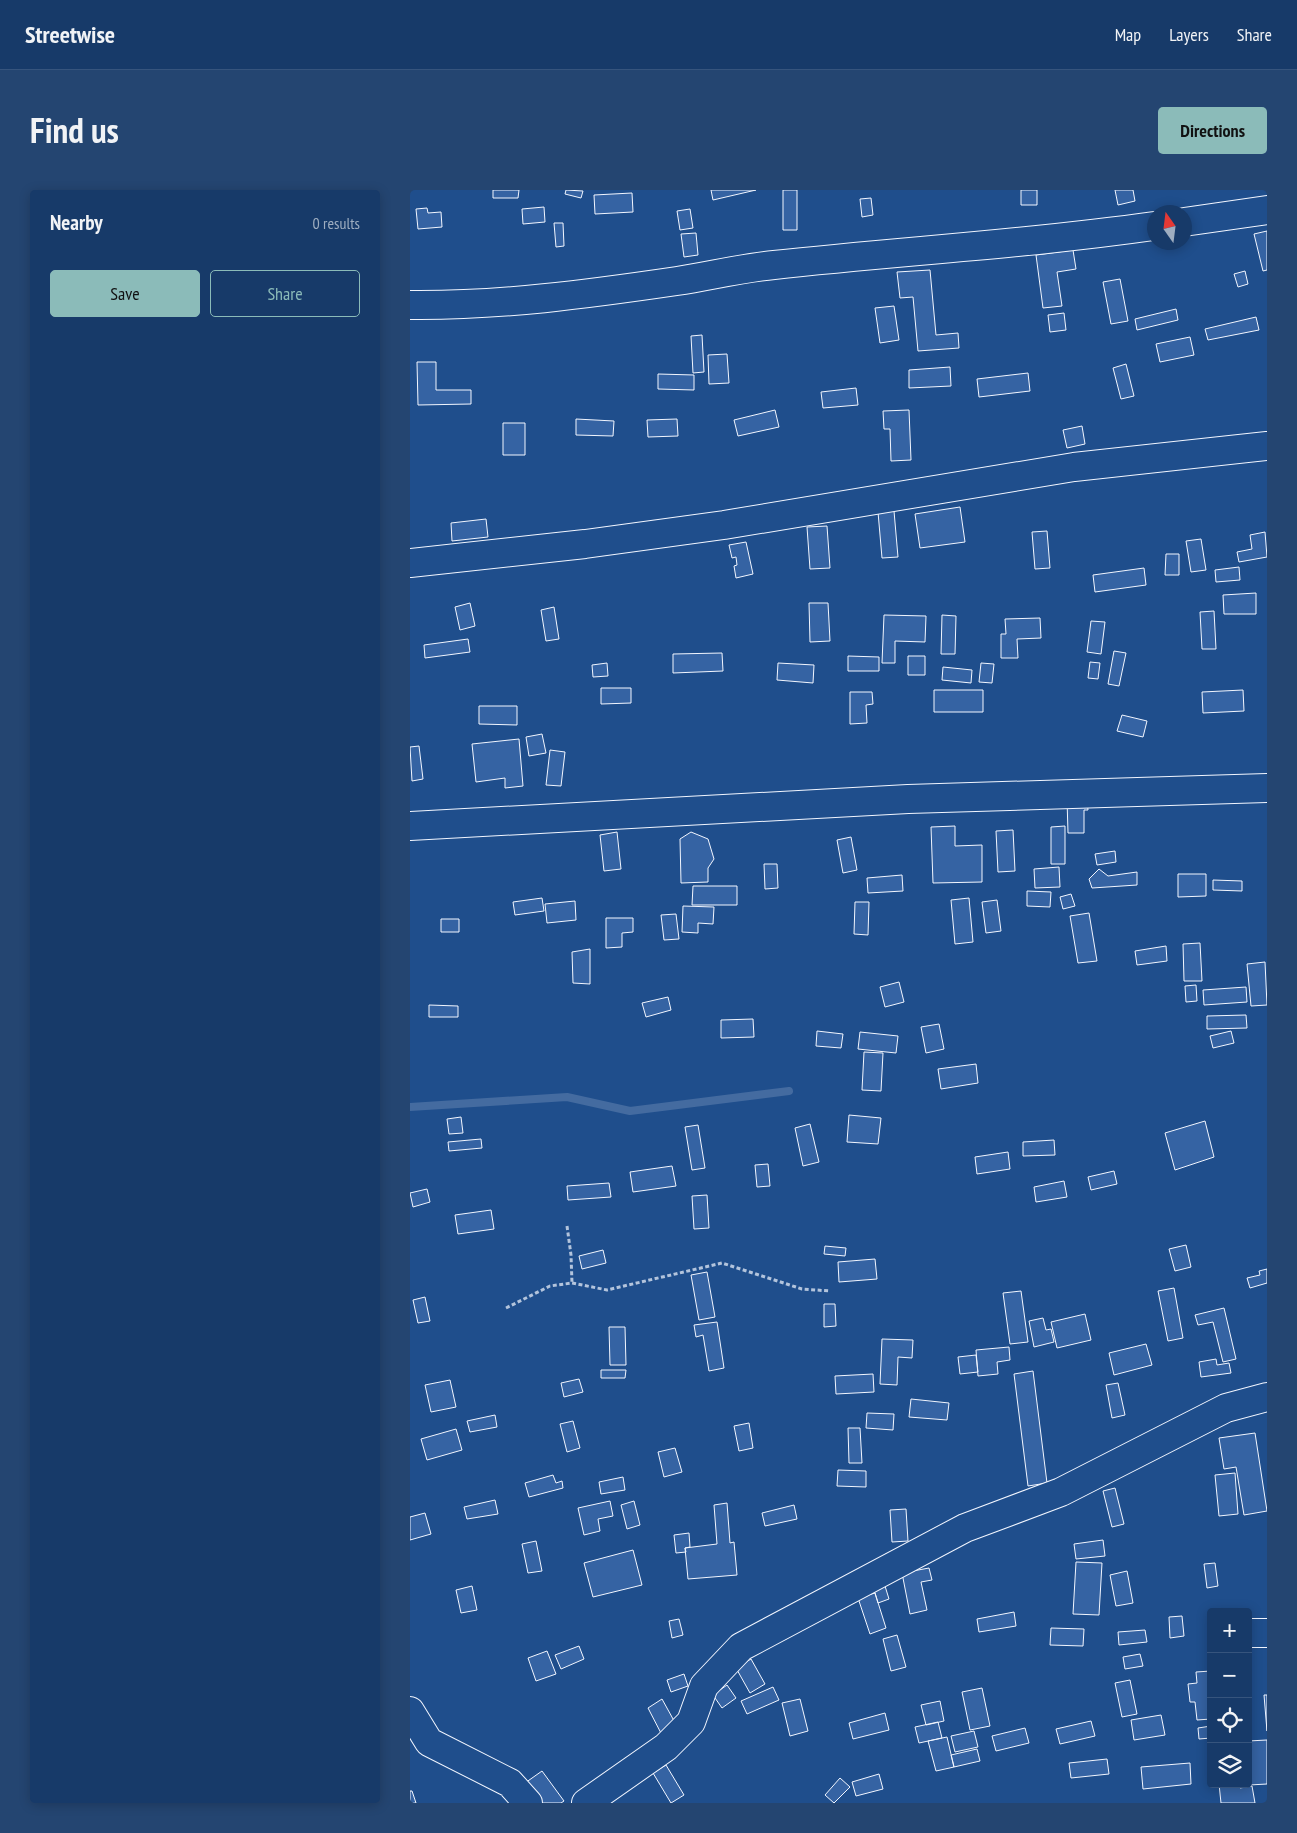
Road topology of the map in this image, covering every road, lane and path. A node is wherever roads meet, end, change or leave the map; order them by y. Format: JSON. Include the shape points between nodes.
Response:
{"nodes":[{"id":1,"x":1267,"y":210,"type":"edge"},
{"id":2,"x":1192,"y":221,"type":"edge"},
{"id":3,"x":1147,"y":227,"type":"edge"},
{"id":4,"x":410,"y":305,"type":"edge"},
{"id":5,"x":1267,"y":446,"type":"edge"},
{"id":6,"x":410,"y":563,"type":"edge"},
{"id":7,"x":1267,"y":788,"type":"edge"},
{"id":8,"x":410,"y":826,"type":"edge"},
{"id":9,"x":567,"y":1226,"type":"dead end"},
{"id":10,"x":572,"y":1283,"type":"junction"},
{"id":11,"x":830,"y":1291,"type":"dead end"},
{"id":12,"x":506,"y":1308,"type":"dead end"},
{"id":13,"x":1267,"y":1397,"type":"edge"},
{"id":14,"x":1252,"y":1633,"type":"edge"},
{"id":15,"x":1267,"y":1633,"type":"edge"},
{"id":16,"x":410,"y":1711,"type":"edge"},
{"id":17,"x":528,"y":1803,"type":"edge"},
{"id":18,"x":586,"y":1803,"type":"edge"}],
"edges":[{"from":1,"to":2,"type":"street"},
{"from":3,"to":4,"type":"street","via":[[772,265],[543,299],[453,306]]},
{"from":5,"to":6,"type":"street","via":[[1074,467],[724,525]]},
{"from":7,"to":8,"type":"street","via":[[908,799]]},
{"from":9,"to":10,"type":"path"},
{"from":10,"to":11,"type":"path","via":[[607,1290],[722,1263],[802,1288]]},
{"from":10,"to":12,"type":"path","via":[[550,1286]]},
{"from":13,"to":18,"type":"street","via":[[1226,1408],[1061,1492],[965,1528],[741,1647],[704,1686],[691,1722],[666,1747]]},
{"from":14,"to":15,"type":"street"},
{"from":16,"to":17,"type":"street","via":[[429,1742],[510,1784]]}]}
